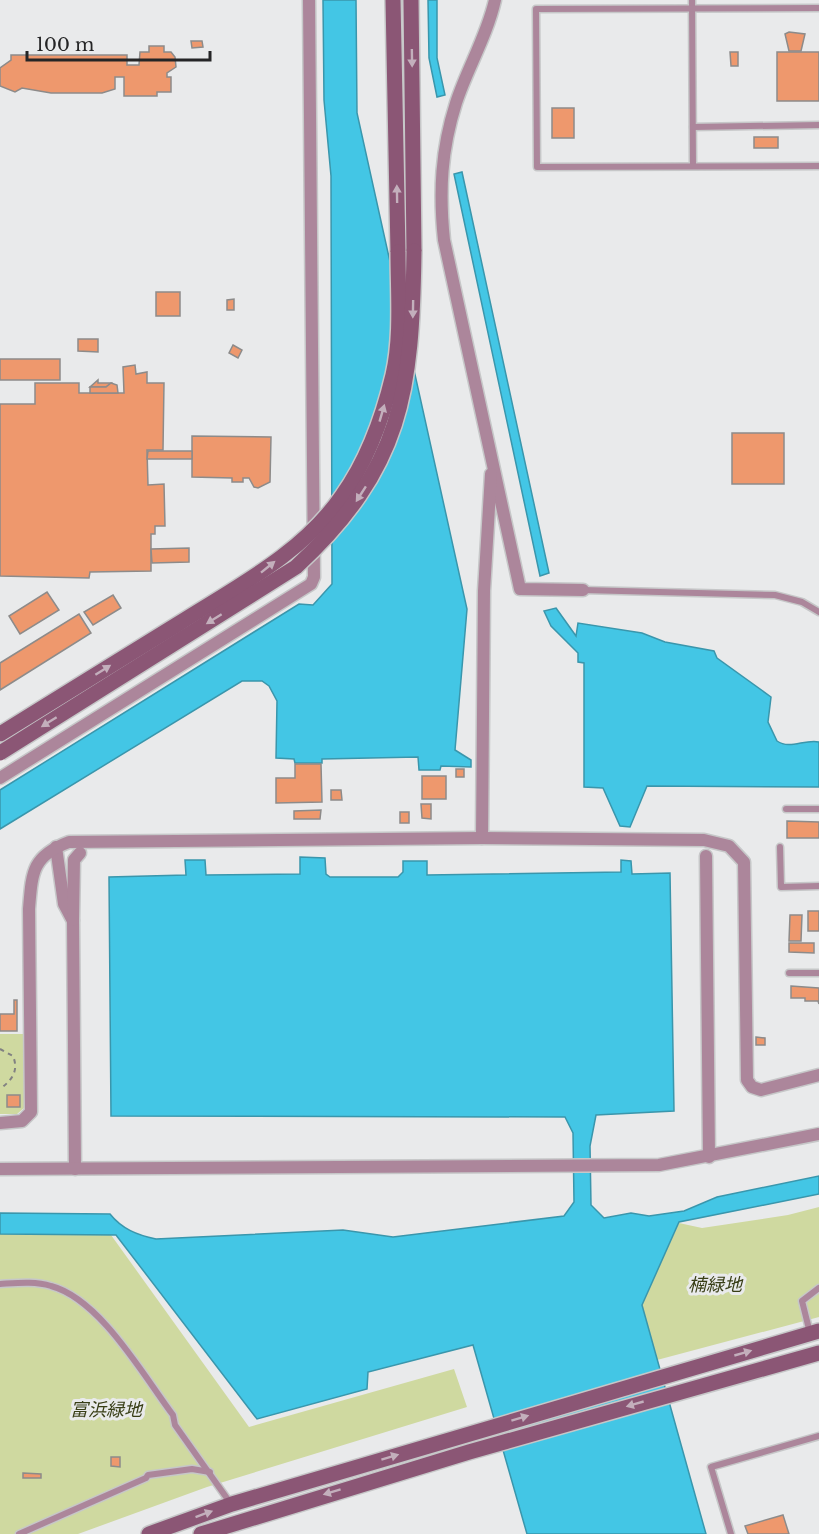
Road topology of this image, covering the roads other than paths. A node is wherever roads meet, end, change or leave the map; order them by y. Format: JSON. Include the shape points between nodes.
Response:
{"nodes":[{"id":1,"x":309,"y":0,"type":"edge"},
{"id":2,"x":393,"y":0,"type":"edge"},
{"id":3,"x":411,"y":0,"type":"edge"},
{"id":4,"x":495,"y":0,"type":"edge"},
{"id":5,"x":692,"y":0,"type":"edge"},
{"id":6,"x":819,"y":8,"type":"edge"},
{"id":7,"x":692,"y":9,"type":"junction"},
{"id":8,"x":819,"y":125,"type":"edge"},
{"id":9,"x":693,"y":126,"type":"junction"},
{"id":10,"x":693,"y":166,"type":"junction"},
{"id":11,"x":819,"y":166,"type":"edge"},
{"id":12,"x":492,"y":458,"type":"junction"},
{"id":13,"x":583,"y":590,"type":"joint"},
{"id":14,"x":819,"y":612,"type":"edge"},
{"id":15,"x":0,"y":734,"type":"edge"},
{"id":16,"x":0,"y":753,"type":"edge"},
{"id":17,"x":0,"y":778,"type":"edge"},
{"id":18,"x":786,"y":809,"type":"dead end"},
{"id":19,"x":819,"y":809,"type":"edge"},
{"id":20,"x":482,"y":838,"type":"junction"},
{"id":21,"x":56,"y":847,"type":"junction"},
{"id":22,"x":780,"y":847,"type":"dead end"},
{"id":23,"x":80,"y":853,"type":"dead end"},
{"id":24,"x":706,"y":856,"type":"dead end"},
{"id":25,"x":819,"y":886,"type":"edge"},
{"id":26,"x":74,"y":921,"type":"junction"},
{"id":27,"x":789,"y":973,"type":"dead end"},
{"id":28,"x":819,"y":973,"type":"edge"},
{"id":29,"x":819,"y":1075,"type":"edge"},
{"id":30,"x":0,"y":1123,"type":"edge"},
{"id":31,"x":819,"y":1134,"type":"edge"},
{"id":32,"x":709,"y":1157,"type":"junction"},
{"id":33,"x":0,"y":1169,"type":"edge"},
{"id":34,"x":75,"y":1169,"type":"junction"},
{"id":35,"x":0,"y":1284,"type":"edge"},
{"id":36,"x":819,"y":1288,"type":"edge"},
{"id":37,"x":815,"y":1333,"type":"edge"},
{"id":38,"x":819,"y":1353,"type":"edge"},
{"id":39,"x":819,"y":1436,"type":"edge"},
{"id":40,"x":211,"y":1472,"type":"junction"},
{"id":41,"x":232,"y":1504,"type":"junction"},
{"id":42,"x":19,"y":1534,"type":"edge"},
{"id":43,"x":149,"y":1534,"type":"edge"},
{"id":44,"x":201,"y":1534,"type":"edge"},
{"id":45,"x":731,"y":1534,"type":"edge"}],
"edges":[{"from":1,"to":17,"type":"street","via":[[314,565],[311,584]]},
{"from":15,"to":2,"type":"street","one_way":true,"bridge":true,"via":[[261,573],[303,539],[341,498],[358,471],[376,432],[393,374],[398,322]]},
{"from":3,"to":16,"type":"street","one_way":true,"bridge":true,"via":[[413,327],[407,379],[396,423],[377,467],[328,537],[296,567]]},
{"from":4,"to":12,"type":"street","via":[[456,103],[443,152],[439,197],[444,240]]},
{"from":5,"to":7,"type":"lane"},
{"from":6,"to":7,"type":"lane"},
{"from":7,"to":9,"type":"lane"},
{"from":7,"to":10,"type":"lane","via":[[536,9],[537,167]]},
{"from":8,"to":9,"type":"lane"},
{"from":9,"to":10,"type":"lane"},
{"from":10,"to":11,"type":"lane"},
{"from":12,"to":13,"type":"street","via":[[520,589]]},
{"from":12,"to":20,"type":"street","via":[[484,591]]},
{"from":13,"to":14,"type":"lane","via":[[775,595],[802,602]]},
{"from":18,"to":19,"type":"lane"},
{"from":20,"to":21,"type":"street","via":[[69,842]]},
{"from":20,"to":29,"type":"street","via":[[704,840],[729,846],[744,862],[747,1080],[761,1090]]},
{"from":21,"to":26,"type":"street","via":[[64,904]]},
{"from":21,"to":30,"type":"street","via":[[38,862],[31,883],[31,1112],[22,1121]]},
{"from":22,"to":25,"type":"lane","via":[[781,887]]},
{"from":23,"to":26,"type":"street","via":[[74,860]]},
{"from":24,"to":32,"type":"street"},
{"from":26,"to":34,"type":"street"},
{"from":27,"to":28,"type":"lane"},
{"from":31,"to":32,"type":"street"},
{"from":32,"to":34,"type":"street","via":[[659,1165],[599,1167]]},
{"from":33,"to":34,"type":"street"},
{"from":35,"to":40,"type":"lane","via":[[46,1285],[82,1300],[105,1323]]},
{"from":36,"to":37,"type":"lane","via":[[802,1301]]},
{"from":41,"to":37,"type":"street","one_way":true},
{"from":38,"to":44,"type":"street","one_way":true,"via":[[469,1452]]},
{"from":39,"to":45,"type":"lane","via":[[711,1467]]},
{"from":40,"to":41,"type":"lane"},
{"from":40,"to":42,"type":"lane","via":[[192,1469],[148,1475]]},
{"from":43,"to":41,"type":"street","one_way":true}]}
